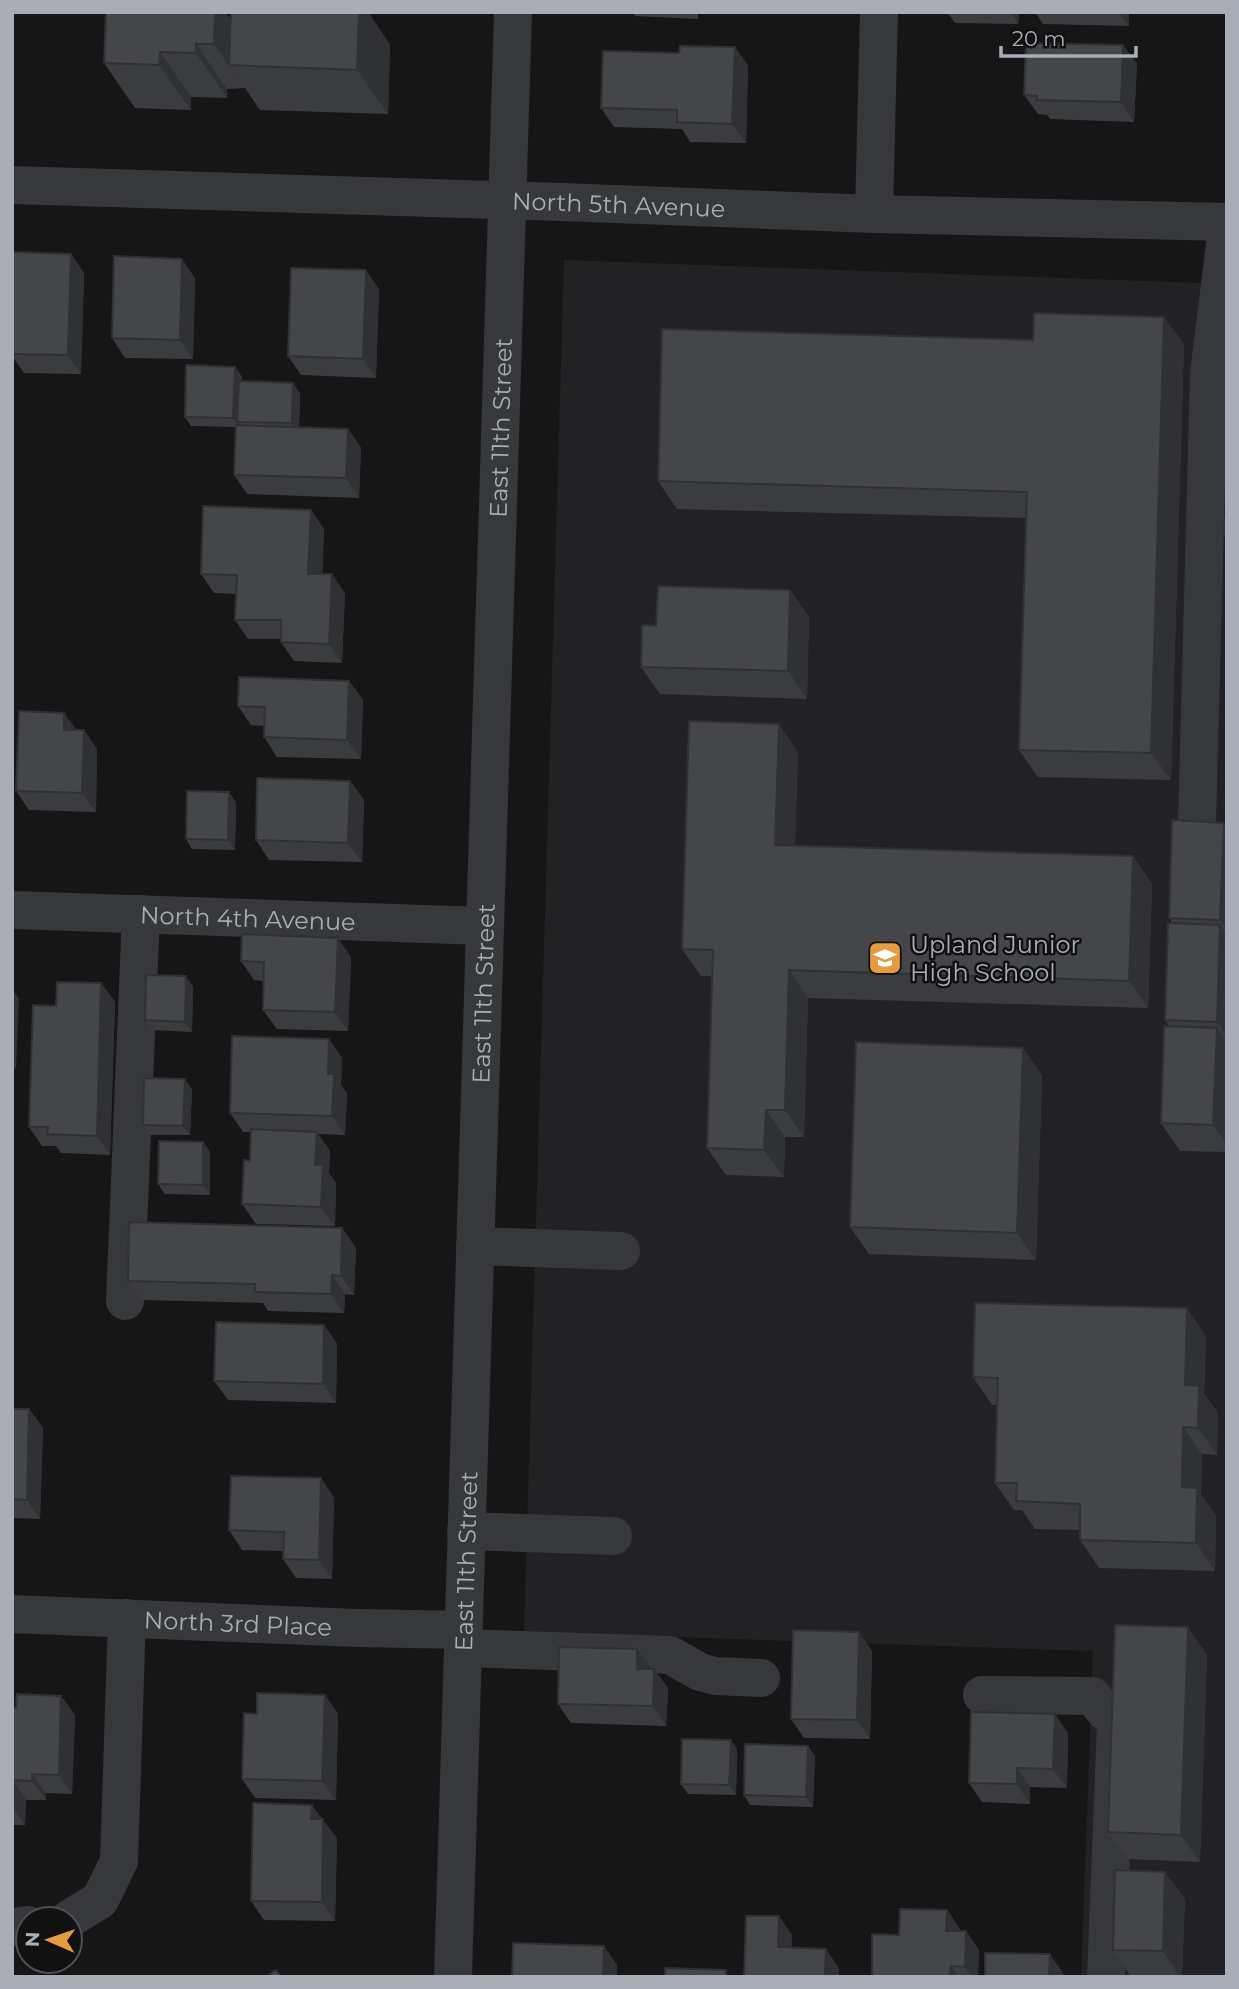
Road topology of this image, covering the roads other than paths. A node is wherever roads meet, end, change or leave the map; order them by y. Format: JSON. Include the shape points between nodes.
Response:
{"nodes":[{"id":1,"x":513,"y":12,"type":"edge"},
{"id":2,"x":879,"y":12,"type":"edge"},
{"id":3,"x":12,"y":185,"type":"edge"},
{"id":4,"x":507,"y":200,"type":"junction"},
{"id":5,"x":874,"y":215,"type":"junction"},
{"id":6,"x":1227,"y":222,"type":"edge"},
{"id":7,"x":1227,"y":228,"type":"edge"},
{"id":8,"x":1198,"y":823,"type":"edge"},
{"id":9,"x":12,"y":910,"type":"edge"},
{"id":10,"x":141,"y":914,"type":"junction"},
{"id":11,"x":485,"y":926,"type":"junction"},
{"id":12,"x":475,"y":1246,"type":"junction"},
{"id":13,"x":621,"y":1251,"type":"dead end"},
{"id":14,"x":125,"y":1301,"type":"edge"},
{"id":15,"x":466,"y":1531,"type":"junction"},
{"id":16,"x":612,"y":1536,"type":"dead end"},
{"id":17,"x":12,"y":1614,"type":"edge"},
{"id":18,"x":127,"y":1618,"type":"junction"},
{"id":19,"x":463,"y":1639,"type":"junction"},
{"id":20,"x":761,"y":1678,"type":"dead end"},
{"id":21,"x":982,"y":1695,"type":"dead end"},
{"id":22,"x":84,"y":1910,"type":"edge"},
{"id":23,"x":453,"y":1977,"type":"edge"},
{"id":24,"x":1106,"y":1977,"type":"edge"}],
"edges":[{"from":1,"to":4,"type":"street","name":"East 11th Street"},
{"from":2,"to":5,"type":"street"},
{"from":3,"to":4,"type":"street","name":"North 5th Avenue"},
{"from":4,"to":5,"type":"street","name":"North 5th Avenue"},
{"from":4,"to":11,"type":"street","name":"East 11th Street"},
{"from":5,"to":6,"type":"street","name":"North 5th Avenue"},
{"from":7,"to":8,"type":"street","via":[[1209,373]]},
{"from":9,"to":10,"type":"street","name":"North 4th Avenue"},
{"from":10,"to":11,"type":"street","name":"North 4th Avenue"},
{"from":10,"to":14,"type":"street"},
{"from":11,"to":12,"type":"street","name":"East 11th Street"},
{"from":12,"to":13,"type":"street"},
{"from":12,"to":15,"type":"street","name":"East 11th Street"},
{"from":15,"to":16,"type":"street"},
{"from":15,"to":19,"type":"street","name":"East 11th Street"},
{"from":17,"to":18,"type":"street","name":"North 3rd Place"},
{"from":18,"to":19,"type":"street","name":"North 3rd Place","via":[[358,1628]]},
{"from":18,"to":22,"type":"street","via":[[119,1861],[100,1900]]},
{"from":19,"to":20,"type":"street","name":"North 3rd Place","via":[[670,1655],[715,1676]]},
{"from":19,"to":23,"type":"street","name":"East 11th Street"},
{"from":21,"to":24,"type":"street","via":[[1092,1696],[1116,1724]]}]}
